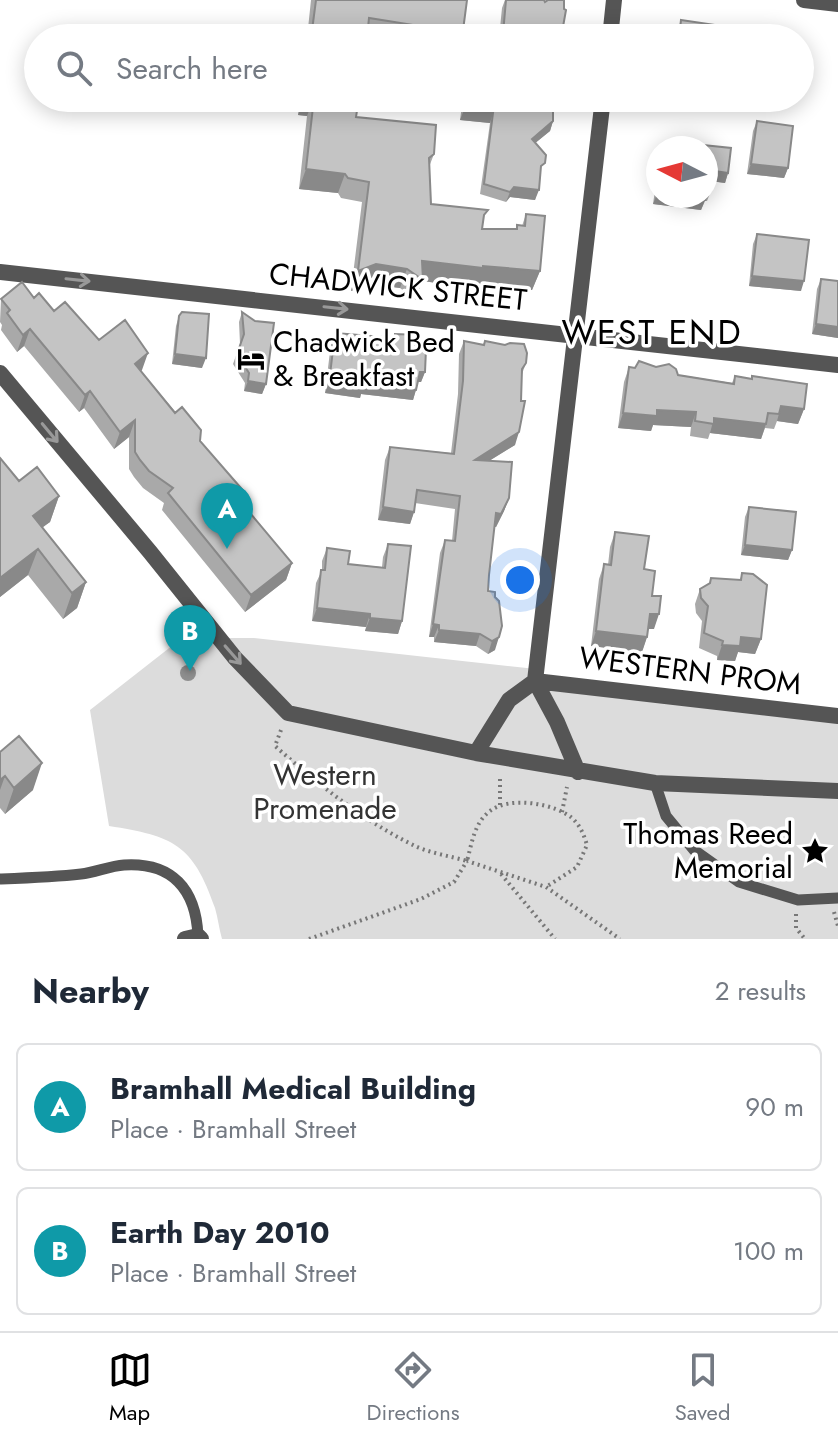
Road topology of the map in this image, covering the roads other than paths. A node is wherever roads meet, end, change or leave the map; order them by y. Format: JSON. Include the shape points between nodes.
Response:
{"nodes":[{"id":1,"x":614,"y":0,"type":"edge"},
{"id":2,"x":804,"y":0,"type":"edge"},
{"id":3,"x":838,"y":4,"type":"edge"},
{"id":4,"x":611,"y":24,"type":"edge"},
{"id":5,"x":601,"y":112,"type":"edge"},
{"id":6,"x":0,"y":272,"type":"edge"},
{"id":7,"x":577,"y":334,"type":"junction"},
{"id":8,"x":838,"y":365,"type":"edge"},
{"id":9,"x":0,"y":373,"type":"edge"},
{"id":10,"x":535,"y":681,"type":"junction"},
{"id":11,"x":838,"y":716,"type":"edge"},
{"id":12,"x":476,"y":753,"type":"junction"},
{"id":13,"x":574,"y":771,"type":"junction"},
{"id":14,"x":655,"y":783,"type":"junction"},
{"id":15,"x":838,"y":791,"type":"edge"},
{"id":16,"x":0,"y":879,"type":"edge"},
{"id":17,"x":838,"y":898,"type":"edge"},
{"id":18,"x":195,"y":938,"type":"edge"}],
"edges":[{"from":1,"to":4,"type":"street"},
{"from":2,"to":3,"type":"street"},
{"from":5,"to":7,"type":"street"},
{"from":6,"to":7,"type":"street","name":"CHADWICK STREET","one_way":true},
{"from":7,"to":8,"type":"street","name":"CHADWICK STREET"},
{"from":7,"to":10,"type":"street"},
{"from":9,"to":12,"type":"street","one_way":true,"via":[[235,658],[288,713]]},
{"from":10,"to":11,"type":"street","name":"WESTERN PROM"},
{"from":10,"to":12,"type":"street","via":[[509,700]]},
{"from":10,"to":13,"type":"street"},
{"from":12,"to":13,"type":"street"},
{"from":13,"to":14,"type":"street"},
{"from":14,"to":15,"type":"street"},
{"from":14,"to":17,"type":"lane","via":[[666,816],[694,850],[739,882],[798,900]]},
{"from":16,"to":18,"type":"lane","via":[[80,874],[120,865],[167,871],[197,914]]}]}
